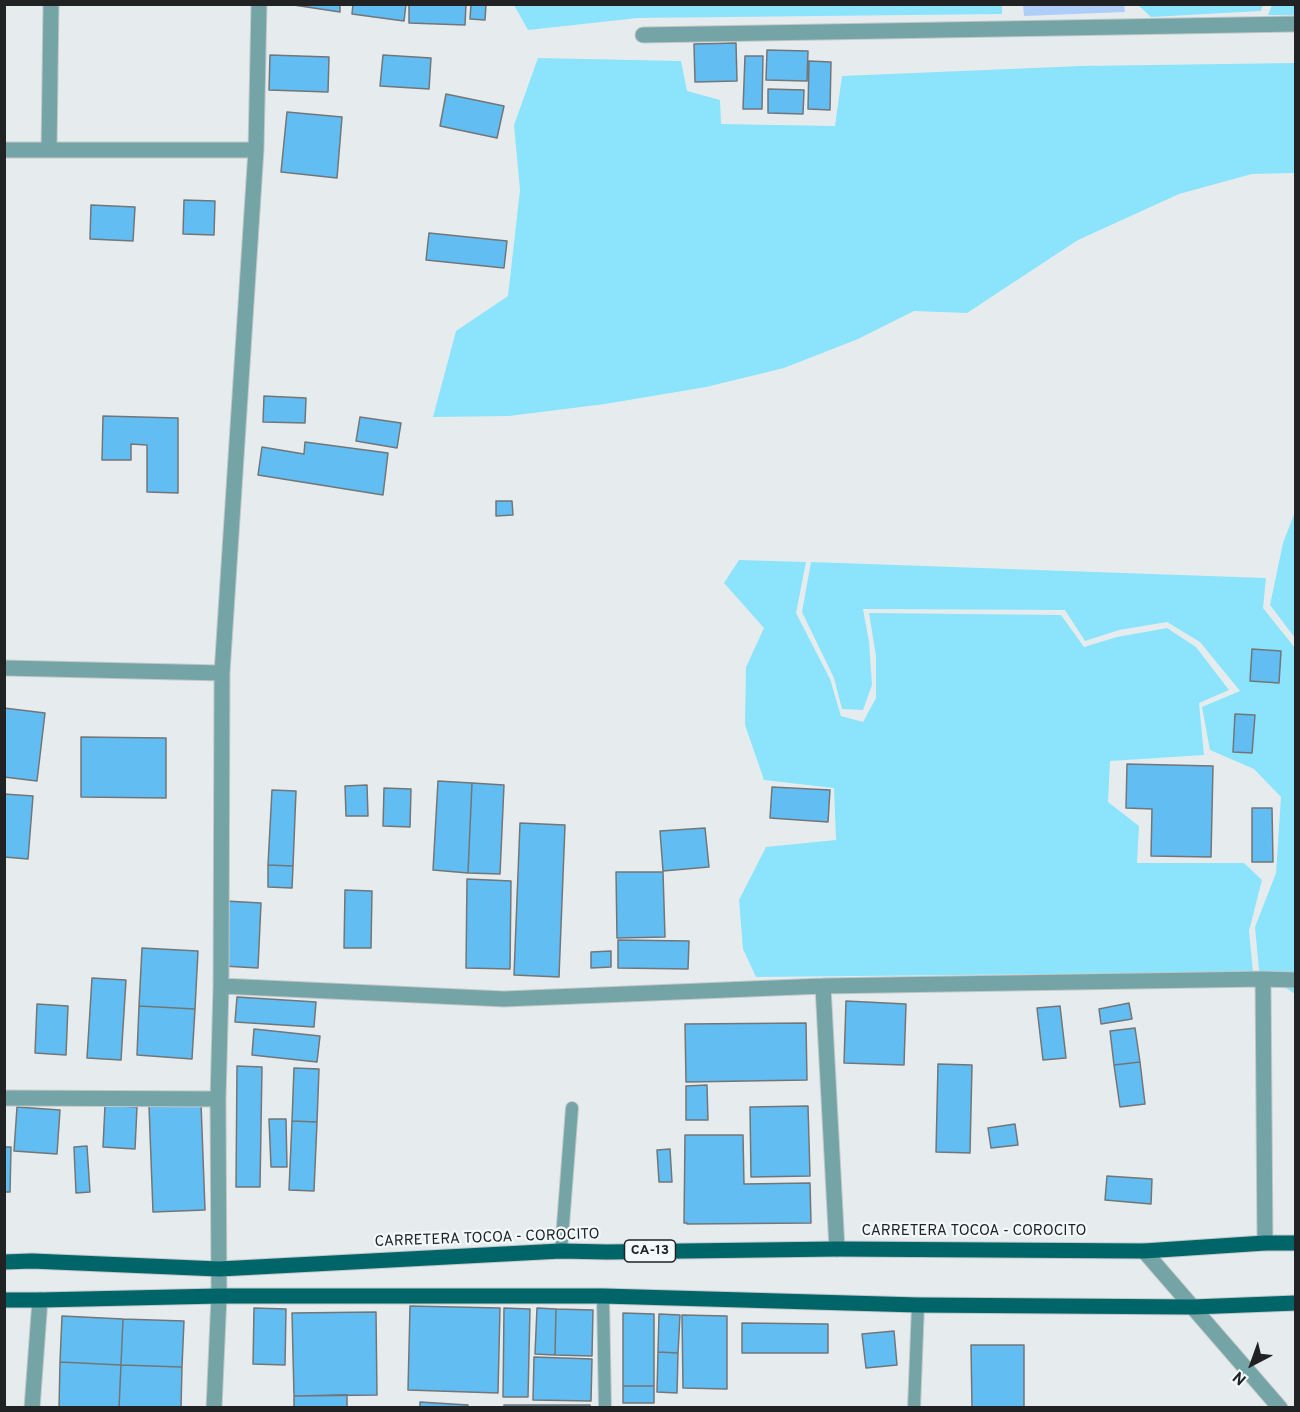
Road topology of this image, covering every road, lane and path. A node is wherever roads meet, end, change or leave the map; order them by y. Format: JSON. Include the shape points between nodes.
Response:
{"nodes":[{"id":1,"x":51,"y":4,"type":"edge"},
{"id":2,"x":259,"y":4,"type":"edge"},
{"id":3,"x":1296,"y":24,"type":"edge"},
{"id":4,"x":643,"y":35,"type":"dead end"},
{"id":5,"x":4,"y":150,"type":"edge"},
{"id":6,"x":49,"y":150,"type":"junction"},
{"id":7,"x":256,"y":150,"type":"junction"},
{"id":8,"x":4,"y":668,"type":"edge"},
{"id":9,"x":222,"y":673,"type":"junction"},
{"id":10,"x":1263,"y":979,"type":"junction"},
{"id":11,"x":1296,"y":980,"type":"edge"},
{"id":12,"x":221,"y":986,"type":"junction"},
{"id":13,"x":822,"y":986,"type":"junction"},
{"id":14,"x":4,"y":1098,"type":"edge"},
{"id":15,"x":218,"y":1099,"type":"junction"},
{"id":16,"x":572,"y":1108,"type":"dead end"},
{"id":17,"x":1265,"y":1242,"type":"junction"},
{"id":18,"x":1296,"y":1243,"type":"edge"},
{"id":19,"x":837,"y":1249,"type":"junction"},
{"id":20,"x":561,"y":1251,"type":"junction"},
{"id":21,"x":1144,"y":1251,"type":"junction"},
{"id":22,"x":4,"y":1262,"type":"edge"},
{"id":23,"x":219,"y":1269,"type":"junction"},
{"id":24,"x":219,"y":1296,"type":"junction"},
{"id":25,"x":603,"y":1296,"type":"junction"},
{"id":26,"x":4,"y":1300,"type":"edge"},
{"id":27,"x":40,"y":1300,"type":"junction"},
{"id":28,"x":1296,"y":1303,"type":"edge"},
{"id":29,"x":918,"y":1305,"type":"junction"},
{"id":30,"x":1193,"y":1307,"type":"junction"},
{"id":31,"x":32,"y":1407,"type":"edge"},
{"id":32,"x":214,"y":1407,"type":"edge"},
{"id":33,"x":605,"y":1407,"type":"edge"},
{"id":34,"x":914,"y":1407,"type":"edge"},
{"id":35,"x":1280,"y":1407,"type":"edge"}],
"edges":[{"from":1,"to":6,"type":"street"},
{"from":2,"to":7,"type":"street"},
{"from":3,"to":4,"type":"street"},
{"from":5,"to":6,"type":"street"},
{"from":6,"to":7,"type":"street"},
{"from":7,"to":9,"type":"street"},
{"from":8,"to":9,"type":"street"},
{"from":9,"to":12,"type":"street"},
{"from":10,"to":11,"type":"street"},
{"from":10,"to":13,"type":"street"},
{"from":10,"to":17,"type":"street"},
{"from":12,"to":13,"type":"street","via":[[504,999]]},
{"from":12,"to":15,"type":"street"},
{"from":13,"to":19,"type":"street"},
{"from":14,"to":15,"type":"street"},
{"from":15,"to":23,"type":"street"},
{"from":16,"to":20,"type":"lane"},
{"from":17,"to":18,"type":"main road","name":"CARRETERA TOCOA - COROCITO","number":"CA-13"},
{"from":17,"to":21,"type":"main road","name":"CARRETERA TOCOA - COROCITO","number":"CA-13"},
{"from":19,"to":20,"type":"main road","name":"CARRETERA TOCOA - COROCITO","number":"CA-13"},
{"from":19,"to":21,"type":"main road","name":"CARRETERA TOCOA - COROCITO","number":"CA-13"},
{"from":20,"to":23,"type":"main road","name":"CARRETERA TOCOA - COROCITO","number":"CA-13"},
{"from":21,"to":30,"type":"street"},
{"from":22,"to":23,"type":"main road","name":"CARRETERA TOCOA - COROCITO","number":"CA-13"},
{"from":23,"to":24,"type":"street"},
{"from":24,"to":25,"type":"main road"},
{"from":24,"to":27,"type":"main road"},
{"from":24,"to":32,"type":"street"},
{"from":25,"to":29,"type":"main road"},
{"from":25,"to":33,"type":"lane"},
{"from":26,"to":27,"type":"main road"},
{"from":27,"to":31,"type":"street"},
{"from":28,"to":30,"type":"main road"},
{"from":29,"to":30,"type":"main road"},
{"from":29,"to":34,"type":"lane"},
{"from":30,"to":35,"type":"street"}]}
